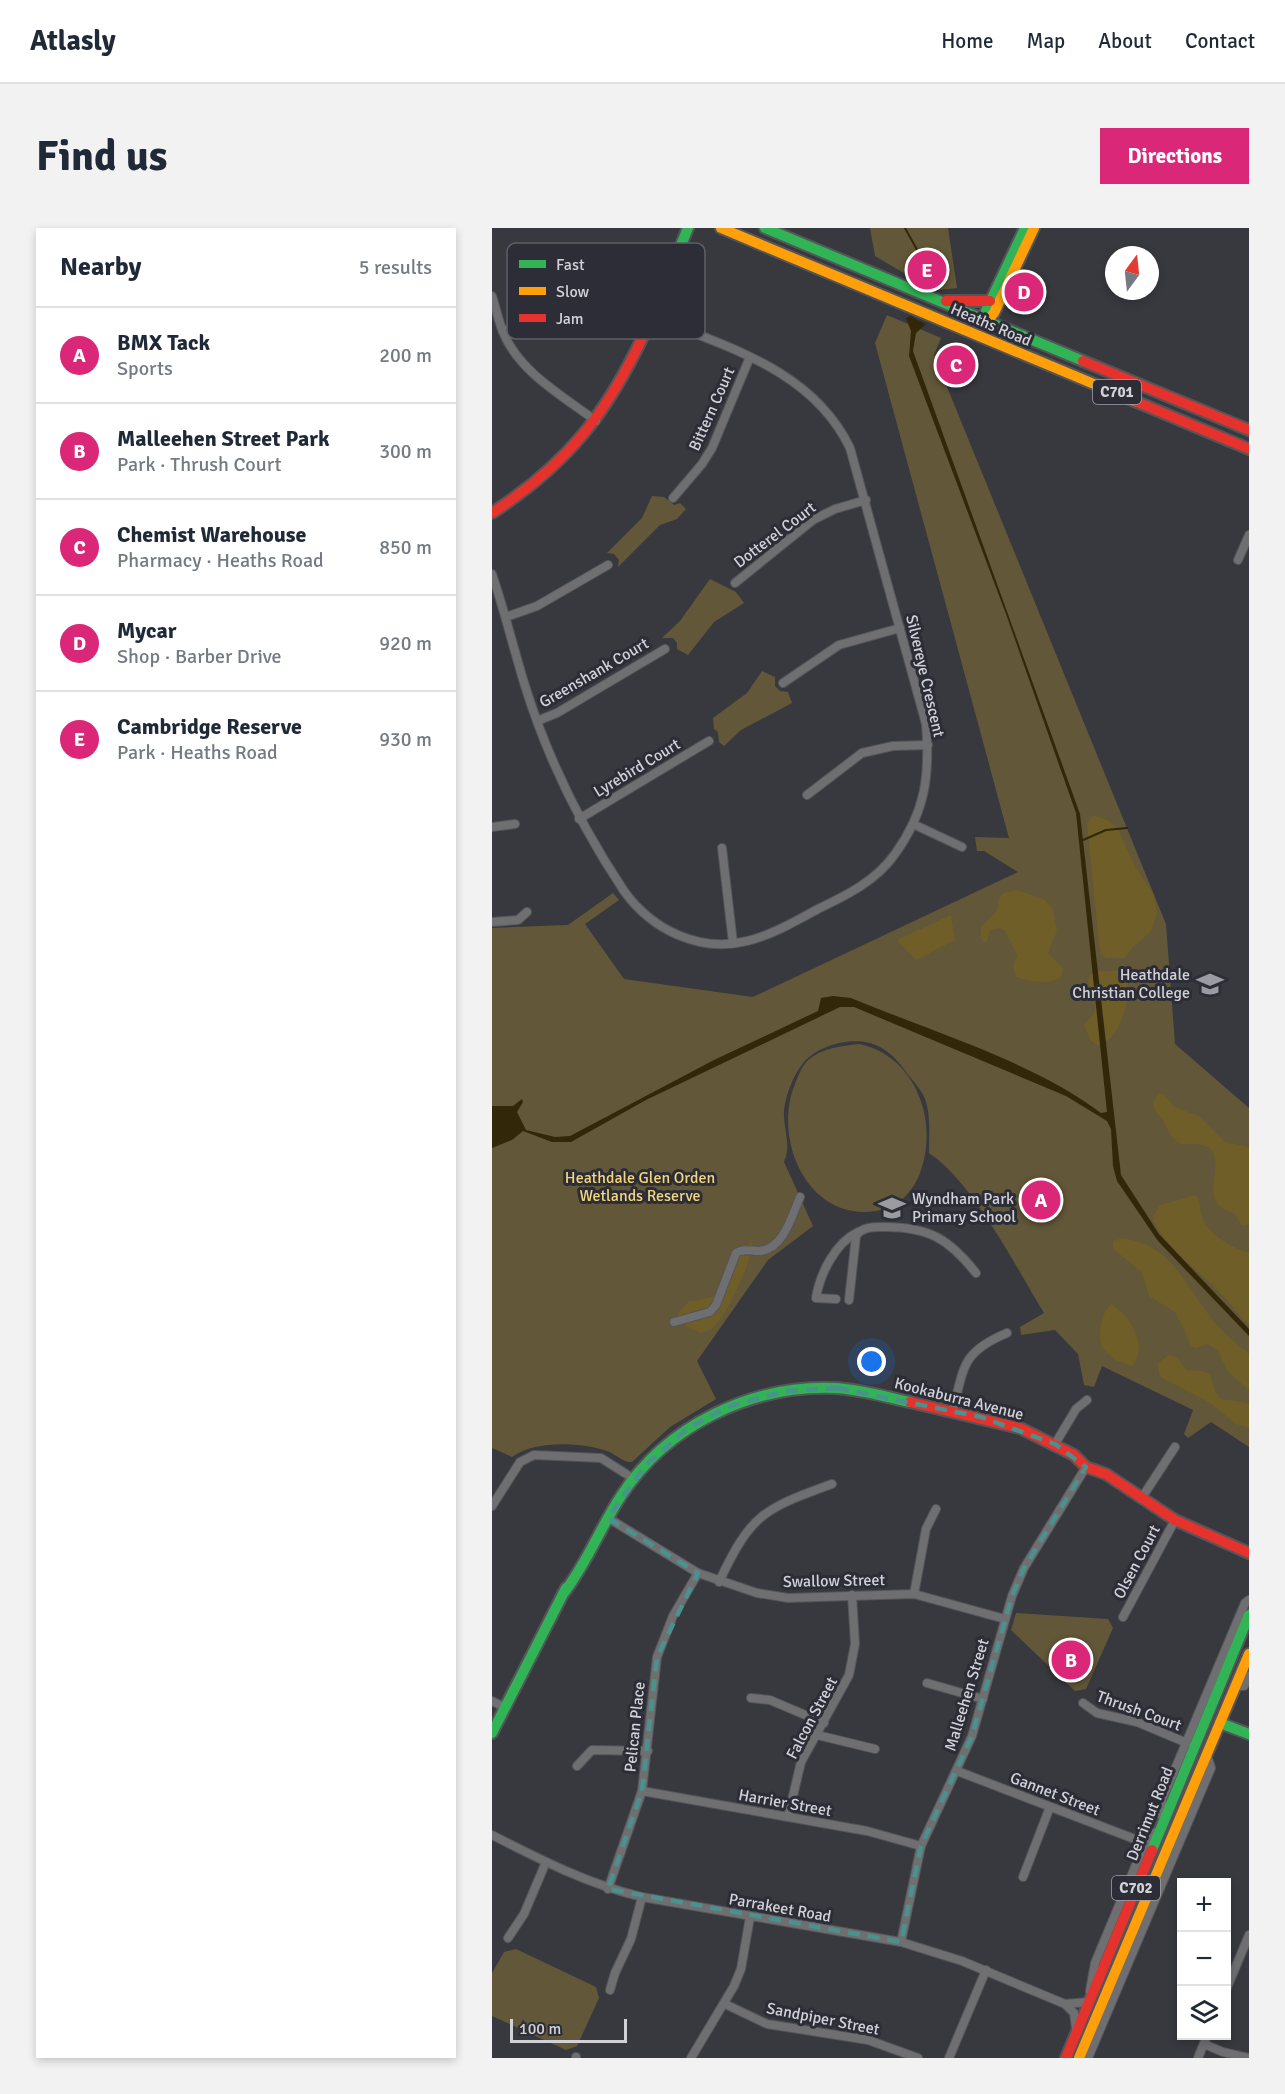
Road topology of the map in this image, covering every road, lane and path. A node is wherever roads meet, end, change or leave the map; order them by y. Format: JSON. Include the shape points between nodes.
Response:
{"nodes":[{"id":1,"x":688,"y":228,"type":"edge"},
{"id":2,"x":721,"y":228,"type":"edge"},
{"id":3,"x":765,"y":228,"type":"edge"},
{"id":4,"x":1030,"y":228,"type":"edge"},
{"id":5,"x":682,"y":243,"type":"edge"},
{"id":6,"x":492,"y":296,"type":"edge"},
{"id":7,"x":940,"y":300,"type":"junction"},
{"id":8,"x":990,"y":301,"type":"junction"},
{"id":9,"x":987,"y":321,"type":"junction"},
{"id":10,"x":507,"y":330,"type":"edge"},
{"id":11,"x":503,"y":332,"type":"junction"},
{"id":12,"x":507,"y":338,"type":"edge"},
{"id":13,"x":705,"y":338,"type":"edge"},
{"id":14,"x":984,"y":338,"type":"junction"},
{"id":15,"x":508,"y":339,"type":"edge"},
{"id":16,"x":641,"y":339,"type":"edge"},
{"id":17,"x":750,"y":357,"type":"junction"},
{"id":18,"x":1083,"y":360,"type":"junction"},
{"id":19,"x":1094,"y":365,"type":"junction"},
{"id":20,"x":1076,"y":377,"type":"junction"},
{"id":21,"x":1088,"y":380,"type":"junction"},
{"id":22,"x":596,"y":421,"type":"junction"},
{"id":23,"x":1249,"y":430,"type":"edge"},
{"id":24,"x":1249,"y":449,"type":"edge"},
{"id":25,"x":673,"y":498,"type":"dead end"},
{"id":26,"x":866,"y":500,"type":"junction"},
{"id":27,"x":492,"y":513,"type":"edge"},
{"id":28,"x":1249,"y":534,"type":"edge"},
{"id":29,"x":1238,"y":560,"type":"dead end"},
{"id":30,"x":608,"y":564,"type":"dead end"},
{"id":31,"x":492,"y":574,"type":"edge"},
{"id":32,"x":735,"y":583,"type":"dead end"},
{"id":33,"x":506,"y":617,"type":"junction"},
{"id":34,"x":900,"y":628,"type":"junction"},
{"id":35,"x":665,"y":649,"type":"dead end"},
{"id":36,"x":783,"y":683,"type":"dead end"},
{"id":37,"x":537,"y":721,"type":"junction"},
{"id":38,"x":709,"y":741,"type":"dead end"},
{"id":39,"x":928,"y":745,"type":"junction"},
{"id":40,"x":807,"y":795,"type":"dead end"},
{"id":41,"x":579,"y":819,"type":"junction"},
{"id":42,"x":515,"y":824,"type":"dead end"},
{"id":43,"x":913,"y":824,"type":"junction"},
{"id":44,"x":492,"y":827,"type":"edge"},
{"id":45,"x":963,"y":847,"type":"dead end"},
{"id":46,"x":722,"y":848,"type":"dead end"},
{"id":47,"x":527,"y":912,"type":"dead end"},
{"id":48,"x":492,"y":922,"type":"edge"},
{"id":49,"x":733,"y":944,"type":"junction"},
{"id":50,"x":800,"y":1197,"type":"dead end"},
{"id":51,"x":858,"y":1232,"type":"junction"},
{"id":52,"x":976,"y":1273,"type":"dead end"},
{"id":53,"x":836,"y":1299,"type":"dead end"},
{"id":54,"x":849,"y":1300,"type":"dead end"},
{"id":55,"x":674,"y":1322,"type":"dead end"},
{"id":56,"x":1007,"y":1332,"type":"dead end"},
{"id":57,"x":1087,"y":1400,"type":"dead end"},
{"id":58,"x":953,"y":1411,"type":"junction"},
{"id":59,"x":1055,"y":1444,"type":"junction"},
{"id":60,"x":1175,"y":1447,"type":"dead end"},
{"id":61,"x":1086,"y":1467,"type":"junction"},
{"id":62,"x":634,"y":1479,"type":"junction"},
{"id":63,"x":832,"y":1485,"type":"dead end"},
{"id":64,"x":1141,"y":1499,"type":"junction"},
{"id":65,"x":492,"y":1506,"type":"edge"},
{"id":66,"x":936,"y":1509,"type":"dead end"},
{"id":67,"x":608,"y":1518,"type":"junction"},
{"id":68,"x":1174,"y":1520,"type":"junction"},
{"id":69,"x":1249,"y":1553,"type":"edge"},
{"id":70,"x":698,"y":1573,"type":"junction"},
{"id":71,"x":719,"y":1581,"type":"junction"},
{"id":72,"x":914,"y":1594,"type":"junction"},
{"id":73,"x":852,"y":1595,"type":"junction"},
{"id":74,"x":1249,"y":1600,"type":"edge"},
{"id":75,"x":1249,"y":1615,"type":"edge"},
{"id":76,"x":1123,"y":1617,"type":"dead end"},
{"id":77,"x":1005,"y":1618,"type":"junction"},
{"id":78,"x":1249,"y":1654,"type":"edge"},
{"id":79,"x":1249,"y":1676,"type":"edge"},
{"id":80,"x":927,"y":1683,"type":"dead end"},
{"id":81,"x":1236,"y":1686,"type":"junction"},
{"id":82,"x":751,"y":1698,"type":"dead end"},
{"id":83,"x":983,"y":1699,"type":"junction"},
{"id":84,"x":492,"y":1701,"type":"edge"},
{"id":85,"x":1083,"y":1703,"type":"dead end"},
{"id":86,"x":504,"y":1707,"type":"junction"},
{"id":87,"x":1206,"y":1717,"type":"junction"},
{"id":88,"x":824,"y":1723,"type":"junction"},
{"id":89,"x":1220,"y":1723,"type":"junction"},
{"id":90,"x":492,"y":1733,"type":"edge"},
{"id":91,"x":1249,"y":1734,"type":"edge"},
{"id":92,"x":817,"y":1735,"type":"junction"},
{"id":93,"x":1187,"y":1743,"type":"junction"},
{"id":94,"x":875,"y":1749,"type":"dead end"},
{"id":95,"x":648,"y":1751,"type":"junction"},
{"id":96,"x":1207,"y":1755,"type":"junction"},
{"id":97,"x":1188,"y":1760,"type":"junction"},
{"id":98,"x":577,"y":1766,"type":"dead end"},
{"id":99,"x":957,"y":1771,"type":"junction"},
{"id":100,"x":642,"y":1791,"type":"junction"},
{"id":101,"x":1050,"y":1807,"type":"junction"},
{"id":102,"x":788,"y":1817,"type":"junction"},
{"id":103,"x":1161,"y":1827,"type":"junction"},
{"id":104,"x":492,"y":1835,"type":"edge"},
{"id":105,"x":1170,"y":1843,"type":"junction"},
{"id":106,"x":921,"y":1846,"type":"junction"},
{"id":107,"x":1148,"y":1847,"type":"junction"},
{"id":108,"x":546,"y":1862,"type":"junction"},
{"id":109,"x":1023,"y":1877,"type":"dead end"},
{"id":110,"x":608,"y":1889,"type":"junction"},
{"id":111,"x":642,"y":1897,"type":"junction"},
{"id":112,"x":750,"y":1917,"type":"junction"},
{"id":113,"x":1249,"y":1935,"type":"edge"},
{"id":114,"x":508,"y":1938,"type":"dead end"},
{"id":115,"x":901,"y":1942,"type":"junction"},
{"id":116,"x":986,"y":1971,"type":"junction"},
{"id":117,"x":1228,"y":1986,"type":"edge"},
{"id":118,"x":610,"y":1990,"type":"dead end"},
{"id":119,"x":1090,"y":2001,"type":"junction"},
{"id":120,"x":725,"y":2004,"type":"junction"},
{"id":121,"x":1065,"y":2004,"type":"junction"},
{"id":122,"x":1076,"y":2036,"type":"junction"},
{"id":123,"x":1206,"y":2040,"type":"edge"},
{"id":124,"x":1204,"y":2044,"type":"junction"},
{"id":125,"x":691,"y":2058,"type":"edge"},
{"id":126,"x":918,"y":2058,"type":"edge"},
{"id":127,"x":949,"y":2058,"type":"edge"},
{"id":128,"x":1066,"y":2058,"type":"edge"},
{"id":129,"x":1078,"y":2058,"type":"edge"},
{"id":130,"x":1088,"y":2058,"type":"edge"},
{"id":131,"x":1198,"y":2058,"type":"edge"},
{"id":132,"x":1249,"y":2058,"type":"edge"}],
"edges":[{"from":1,"to":5,"type":"main road"},
{"from":2,"to":14,"type":"main road","name":"Heaths Road","number":"C701"},
{"from":3,"to":7,"type":"main road","name":"Heaths Road","number":"C701"},
{"from":4,"to":8,"type":"main road"},
{"from":4,"to":9,"type":"main road"},
{"from":6,"to":11,"type":"street"},
{"from":7,"to":8,"type":"main road"},
{"from":7,"to":9,"type":"main road","name":"Heaths Road","number":"C701"},
{"from":8,"to":9,"type":"main road"},
{"from":9,"to":14,"type":"main road"},
{"from":9,"to":18,"type":"main road","name":"Heaths Road","number":"C701"},
{"from":10,"to":11,"type":"street"},
{"from":11,"to":12,"type":"street"},
{"from":13,"to":17,"type":"street","name":"Silvereye Crescent"},
{"from":14,"to":20,"type":"main road","name":"Heaths Road","number":"C701"},
{"from":15,"to":22,"type":"street","via":[[526,366]]},
{"from":16,"to":22,"type":"main road","via":[[621,382]]},
{"from":17,"to":25,"type":"street","name":"Bittern Court","via":[[712,448]]},
{"from":17,"to":26,"type":"street","name":"Silvereye Crescent","via":[[796,381],[828,411],[850,448]]},
{"from":18,"to":19,"type":"main road","name":"Heaths Road","number":"C701"},
{"from":18,"to":20,"type":"main road"},
{"from":19,"to":21,"type":"main road"},
{"from":19,"to":23,"type":"main road","name":"Heaths Road","number":"C701"},
{"from":20,"to":21,"type":"main road","name":"Heaths Road","number":"C701"},
{"from":21,"to":24,"type":"main road","name":"Heaths Road","number":"C701"},
{"from":22,"to":27,"type":"main road","via":[[548,473]]},
{"from":26,"to":32,"type":"street","name":"Dotterel Court","via":[[813,520]]},
{"from":26,"to":34,"type":"street","name":"Silvereye Crescent"},
{"from":28,"to":29,"type":"street"},
{"from":30,"to":33,"type":"street","via":[[537,606]]},
{"from":31,"to":33,"type":"street","name":"Silvereye Crescent"},
{"from":33,"to":37,"type":"street","name":"Silvereye Crescent"},
{"from":34,"to":36,"type":"street","via":[[839,645]]},
{"from":34,"to":39,"type":"street","name":"Silvereye Crescent"},
{"from":35,"to":37,"type":"street","name":"Greenshank Court"},
{"from":37,"to":41,"type":"street","name":"Silvereye Crescent"},
{"from":38,"to":41,"type":"street","name":"Lyrebird Court"},
{"from":39,"to":40,"type":"street","via":[[893,746],[862,753]]},
{"from":39,"to":43,"type":"street","name":"Silvereye Crescent","via":[[927,786]]},
{"from":41,"to":49,"type":"street","name":"Silvereye Crescent","via":[[607,867],[644,915],[673,934],[693,941]]},
{"from":42,"to":44,"type":"street"},
{"from":43,"to":45,"type":"street"},
{"from":43,"to":49,"type":"street","name":"Silvereye Crescent","via":[[895,854],[854,891],[783,927]]},
{"from":46,"to":49,"type":"street"},
{"from":47,"to":48,"type":"street","via":[[518,920]]},
{"from":50,"to":55,"type":"street","via":[[775,1244],[769,1249],[736,1253],[720,1298],[710,1312]]},
{"from":51,"to":52,"type":"street","via":[[907,1227],[929,1232],[944,1240]]},
{"from":51,"to":53,"type":"street","via":[[837,1251],[820,1280],[816,1298]]},
{"from":51,"to":54,"type":"street"},
{"from":56,"to":58,"type":"street","via":[[974,1351],[964,1366]]},
{"from":57,"to":59,"type":"street","via":[[1076,1409]]},
{"from":58,"to":59,"type":"main road","name":"Kookaburra Avenue","via":[[1020,1428]]},
{"from":58,"to":62,"type":"main road","name":"Kookaburra Avenue","via":[[837,1388],[760,1395],[688,1428]]},
{"from":59,"to":61,"type":"main road","name":"Kookaburra Avenue"},
{"from":60,"to":64,"type":"street"},
{"from":61,"to":64,"type":"main road","name":"Kookaburra Avenue","via":[[1106,1474]]},
{"from":61,"to":77,"type":"street","name":"Malleehen Street","via":[[1024,1568]]},
{"from":62,"to":65,"type":"street","via":[[601,1458],[534,1455],[520,1462]]},
{"from":62,"to":67,"type":"main road","name":"Kookaburra Avenue"},
{"from":63,"to":71,"type":"street","via":[[784,1502],[754,1523],[743,1535]]},
{"from":64,"to":68,"type":"main road","name":"Kookaburra Avenue"},
{"from":66,"to":72,"type":"street","via":[[926,1529]]},
{"from":67,"to":70,"type":"street","name":"Swallow Street"},
{"from":67,"to":86,"type":"main road","name":"Kookaburra Avenue","via":[[575,1566]]},
{"from":68,"to":69,"type":"main road","name":"Kookaburra Avenue"},
{"from":68,"to":76,"type":"street","name":"Olsen Court"},
{"from":70,"to":71,"type":"street","name":"Swallow Street"},
{"from":70,"to":95,"type":"street","name":"Pelican Place","via":[[673,1616],[657,1657]]},
{"from":71,"to":73,"type":"street","name":"Swallow Street","via":[[788,1598]]},
{"from":72,"to":73,"type":"street","name":"Swallow Street"},
{"from":72,"to":77,"type":"street","name":"Swallow Street"},
{"from":73,"to":88,"type":"street","name":"Falcon Street","via":[[853,1664],[845,1688]]},
{"from":74,"to":93,"type":"street"},
{"from":75,"to":87,"type":"main road","name":"Derrimut Road","number":"C702"},
{"from":77,"to":83,"type":"street","name":"Malleehen Street"},
{"from":78,"to":81,"type":"main road","name":"Derrimut Road","number":"C702"},
{"from":79,"to":81,"type":"street","via":[[1244,1686]]},
{"from":80,"to":83,"type":"street"},
{"from":81,"to":89,"type":"main road","name":"Derrimut Road","number":"C702"},
{"from":82,"to":88,"type":"street","via":[[770,1700]]},
{"from":83,"to":99,"type":"street","name":"Malleehen Street"},
{"from":84,"to":86,"type":"street"},
{"from":85,"to":93,"type":"street","name":"Thrush Court","via":[[1097,1713],[1137,1722]]},
{"from":86,"to":90,"type":"main road","name":"Kookaburra Avenue"},
{"from":87,"to":89,"type":"main road"},
{"from":87,"to":97,"type":"main road","name":"Derrimut Road","number":"C702"},
{"from":88,"to":92,"type":"street","name":"Falcon Street"},
{"from":89,"to":91,"type":"main road"},
{"from":89,"to":96,"type":"main road","name":"Derrimut Road","number":"C702"},
{"from":92,"to":94,"type":"street"},
{"from":92,"to":102,"type":"street","name":"Falcon Street","via":[[801,1762]]},
{"from":93,"to":103,"type":"street","via":[[1162,1800]]},
{"from":95,"to":98,"type":"street","via":[[592,1750]]},
{"from":95,"to":100,"type":"street","name":"Pelican Place"},
{"from":96,"to":97,"type":"main road","via":[[1199,1754]]},
{"from":96,"to":105,"type":"main road","name":"Derrimut Road","number":"C702"},
{"from":96,"to":130,"type":"street","via":[[1211,1768]]},
{"from":97,"to":103,"type":"main road","name":"Derrimut Road","number":"C702"},
{"from":99,"to":101,"type":"street","name":"Gannet Street"},
{"from":99,"to":106,"type":"street","name":"Malleehen Street"},
{"from":100,"to":102,"type":"street","name":"Harrier Street"},
{"from":100,"to":110,"type":"street","name":"Pelican Place"},
{"from":101,"to":107,"type":"street","name":"Gannet Street"},
{"from":101,"to":109,"type":"street"},
{"from":102,"to":106,"type":"street","name":"Harrier Street","via":[[867,1831]]},
{"from":103,"to":107,"type":"main road","name":"Derrimut Road","number":"C702"},
{"from":104,"to":108,"type":"street","name":"Parrakeet Road"},
{"from":105,"to":107,"type":"main road","via":[[1161,1854],[1155,1855]]},
{"from":105,"to":129,"type":"main road","name":"Derrimut Road","number":"C702"},
{"from":106,"to":115,"type":"street","name":"Malleehen Street"},
{"from":107,"to":119,"type":"main road","name":"Derrimut Road","number":"C702"},
{"from":108,"to":110,"type":"street","name":"Parrakeet Road"},
{"from":108,"to":114,"type":"street","via":[[524,1914]]},
{"from":110,"to":111,"type":"street","name":"Parrakeet Road"},
{"from":111,"to":112,"type":"street","name":"Parrakeet Road"},
{"from":111,"to":118,"type":"street","via":[[631,1939]]},
{"from":112,"to":115,"type":"street","name":"Parrakeet Road"},
{"from":112,"to":120,"type":"street","via":[[741,1969]]},
{"from":113,"to":117,"type":"street"},
{"from":115,"to":116,"type":"street","name":"Parrakeet Road"},
{"from":116,"to":121,"type":"street","name":"Parrakeet Road"},
{"from":116,"to":127,"type":"street"},
{"from":119,"to":121,"type":"street","name":"Parrakeet Road"},
{"from":119,"to":122,"type":"main road","name":"Derrimut Road","number":"C702"},
{"from":120,"to":125,"type":"street"},
{"from":120,"to":126,"type":"street","name":"Sandpiper Street","via":[[767,2024],[868,2040]]},
{"from":121,"to":122,"type":"street","via":[[1074,2013]]},
{"from":122,"to":128,"type":"main road","name":"Derrimut Road","number":"C702"},
{"from":123,"to":124,"type":"street"},
{"from":124,"to":131,"type":"street"},
{"from":124,"to":132,"type":"street"}]}
